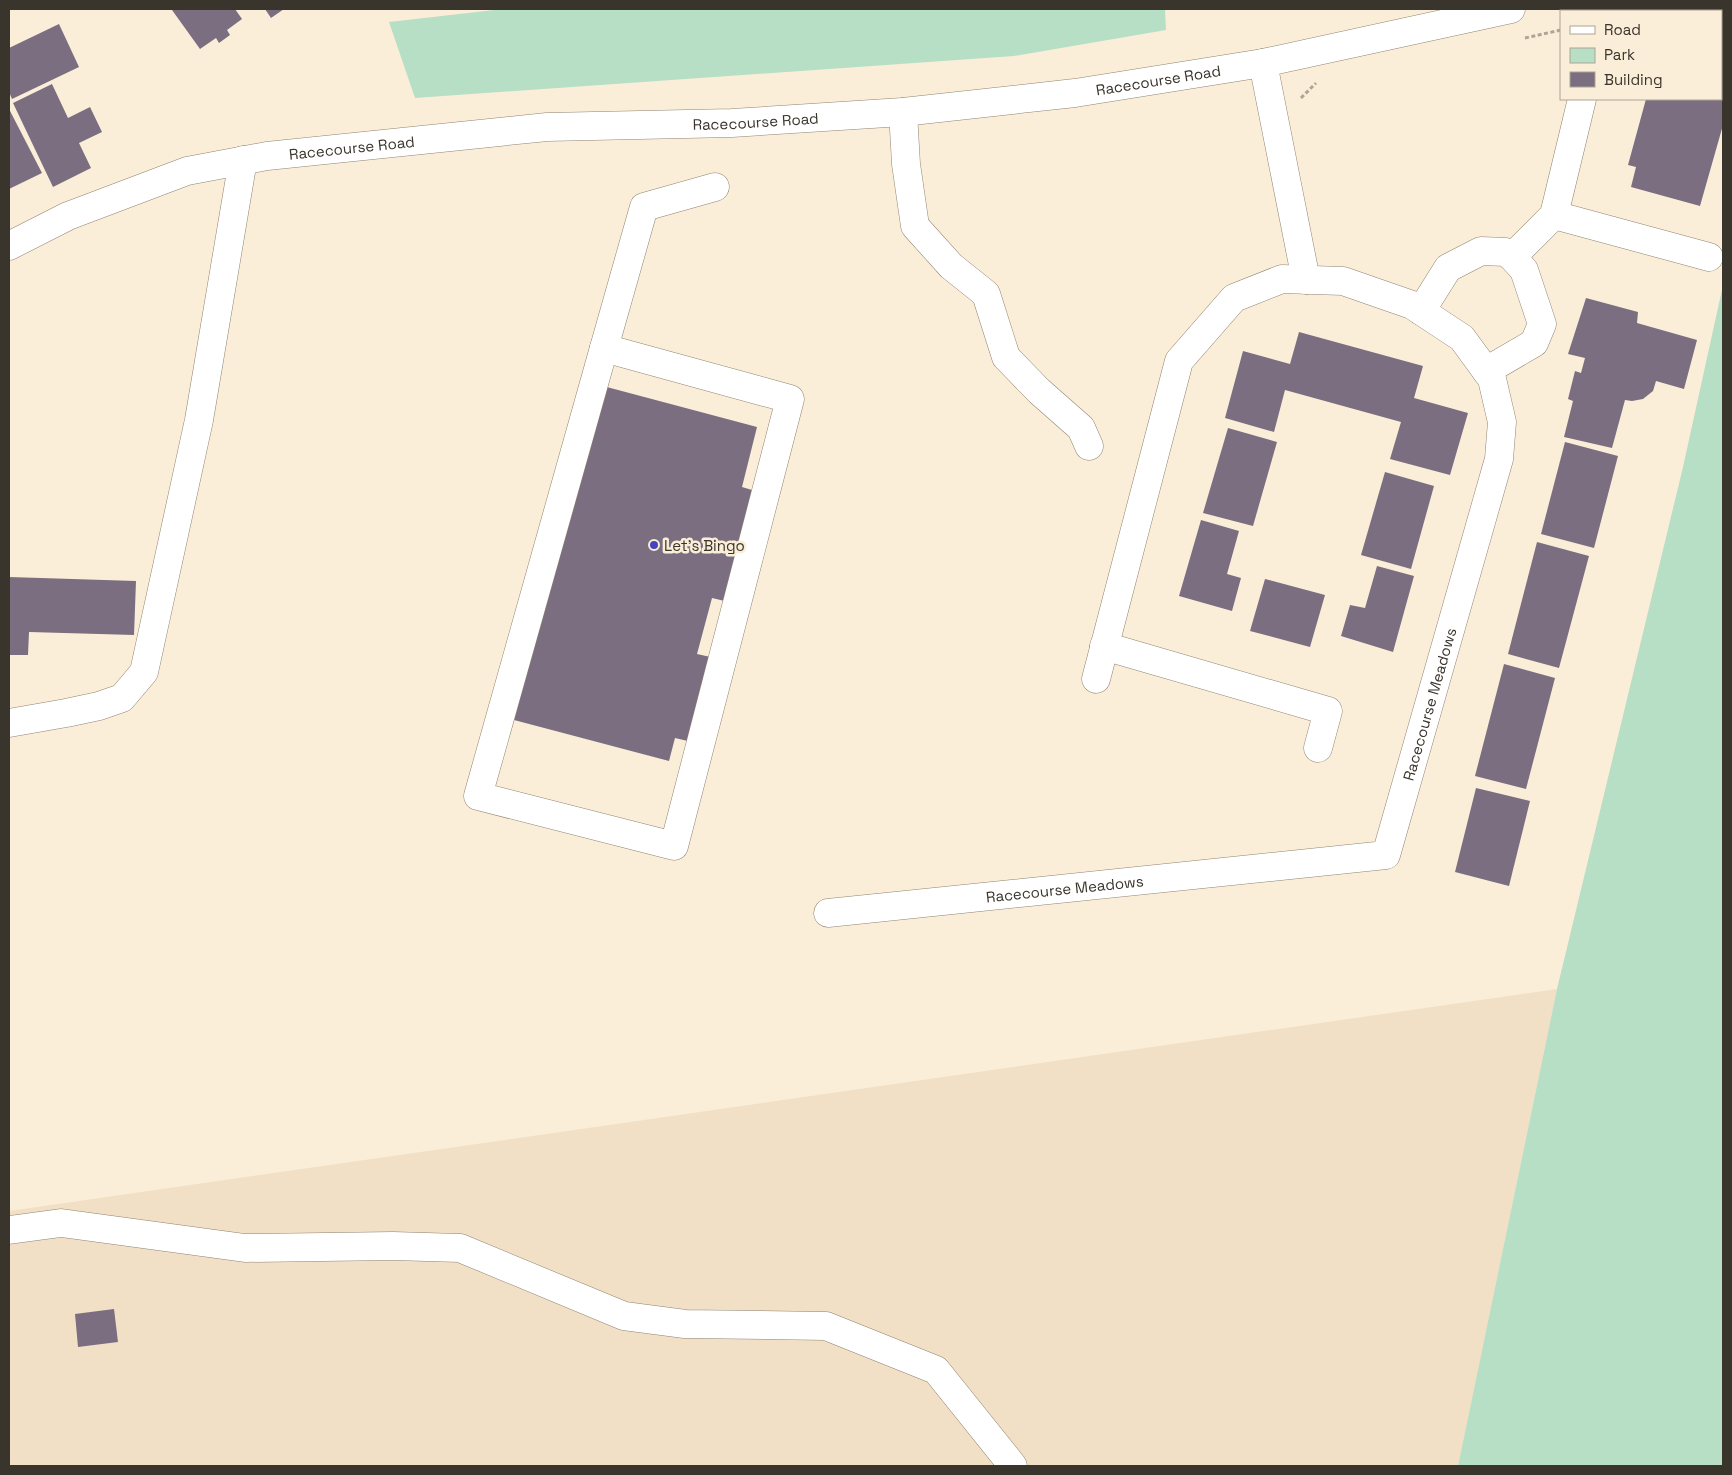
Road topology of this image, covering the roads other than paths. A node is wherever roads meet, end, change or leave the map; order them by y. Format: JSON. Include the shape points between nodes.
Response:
{"nodes":[{"id":1,"x":1511,"y":9,"type":"edge"},
{"id":2,"x":1264,"y":63,"type":"junction"},
{"id":3,"x":1582,"y":100,"type":"edge"},
{"id":4,"x":903,"y":112,"type":"junction"},
{"id":5,"x":243,"y":160,"type":"junction"},
{"id":6,"x":716,"y":187,"type":"dead end"},
{"id":7,"x":1554,"y":215,"type":"junction"},
{"id":8,"x":9,"y":246,"type":"edge"},
{"id":9,"x":1512,"y":257,"type":"junction"},
{"id":10,"x":1709,"y":257,"type":"dead end"},
{"id":11,"x":1306,"y":280,"type":"junction"},
{"id":12,"x":1421,"y":311,"type":"junction"},
{"id":13,"x":604,"y":348,"type":"junction"},
{"id":14,"x":1486,"y":371,"type":"junction"},
{"id":15,"x":1089,"y":446,"type":"dead end"},
{"id":16,"x":1104,"y":646,"type":"junction"},
{"id":17,"x":1096,"y":679,"type":"dead end"},
{"id":18,"x":9,"y":723,"type":"edge"},
{"id":19,"x":1318,"y":748,"type":"dead end"},
{"id":20,"x":828,"y":913,"type":"dead end"},
{"id":21,"x":9,"y":1230,"type":"edge"},
{"id":22,"x":1013,"y":1466,"type":"edge"}],
"edges":[{"from":1,"to":2,"type":"street","name":"Racecourse Road"},
{"from":2,"to":4,"type":"street","name":"Racecourse Road","via":[[1075,93]]},
{"from":2,"to":11,"type":"street"},
{"from":3,"to":7,"type":"street"},
{"from":4,"to":5,"type":"street","name":"Racecourse Road","via":[[732,123],[548,127]]},
{"from":4,"to":15,"type":"street","via":[[915,226],[951,266],[986,294],[1006,356],[1039,391],[1082,428]]},
{"from":5,"to":8,"type":"street","name":"Racecourse Road","via":[[187,171],[68,216]]},
{"from":5,"to":18,"type":"street","via":[[199,420],[144,672],[122,698],[99,706]]},
{"from":6,"to":13,"type":"street","via":[[644,207]]},
{"from":7,"to":9,"type":"street"},
{"from":7,"to":10,"type":"street"},
{"from":9,"to":12,"type":"street","via":[[1506,252],[1481,251],[1448,268]]},
{"from":9,"to":14,"type":"street","via":[[1524,270],[1542,324],[1534,343]]},
{"from":11,"to":12,"type":"street","name":"Racecourse Meadows","via":[[1343,281]]},
{"from":11,"to":16,"type":"street","name":"Racecourse Meadows","via":[[1282,279],[1234,298],[1179,361]]},
{"from":12,"to":14,"type":"street","name":"Racecourse Meadows","via":[[1462,338]]},
{"from":13,"to":13,"type":"street","via":[[478,796],[674,846],[790,399]]},
{"from":14,"to":20,"type":"street","name":"Racecourse Meadows","via":[[1492,379],[1502,422],[1499,459],[1386,855]]},
{"from":16,"to":17,"type":"street"},
{"from":16,"to":19,"type":"street","via":[[1328,710]]},
{"from":21,"to":22,"type":"street","via":[[61,1223],[246,1248],[460,1248],[624,1316],[685,1324],[826,1326],[936,1370]]}]}
